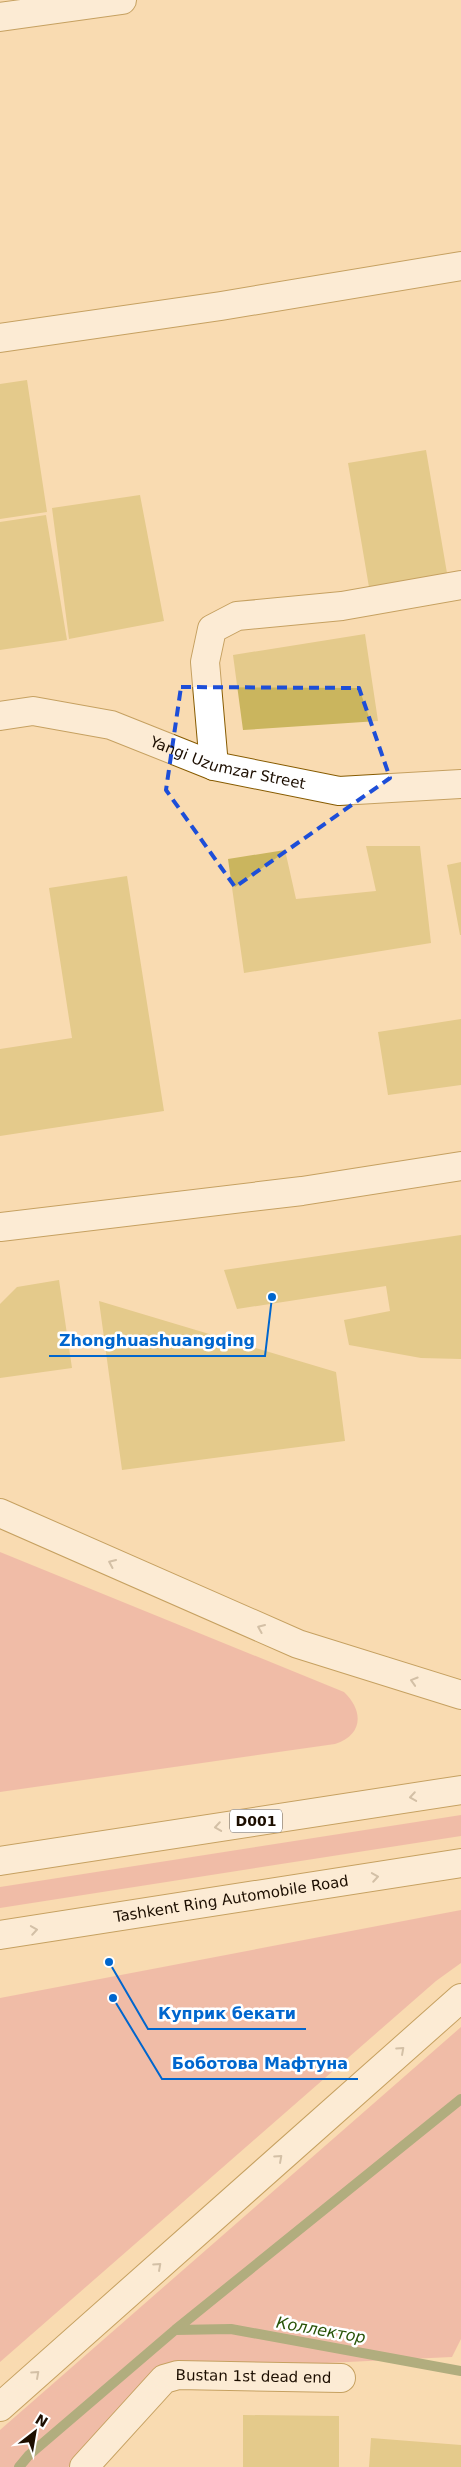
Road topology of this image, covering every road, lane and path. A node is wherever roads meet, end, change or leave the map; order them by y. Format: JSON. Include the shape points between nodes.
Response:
{"nodes":[{"id":1,"x":122,"y":0,"type":"edge"},
{"id":2,"x":0,"y":17,"type":"edge"},
{"id":3,"x":461,"y":266,"type":"edge"},
{"id":4,"x":0,"y":338,"type":"edge"},
{"id":5,"x":461,"y":585,"type":"edge"},
{"id":6,"x":0,"y":716,"type":"edge"},
{"id":7,"x":214,"y":766,"type":"junction"},
{"id":8,"x":461,"y":784,"type":"edge"},
{"id":9,"x":461,"y":1166,"type":"edge"},
{"id":10,"x":0,"y":1228,"type":"edge"},
{"id":11,"x":0,"y":1513,"type":"edge"},
{"id":12,"x":461,"y":1695,"type":"edge"},
{"id":13,"x":461,"y":1790,"type":"edge"},
{"id":14,"x":0,"y":1861,"type":"edge"},
{"id":15,"x":461,"y":1863,"type":"edge"},
{"id":16,"x":0,"y":1935,"type":"edge"},
{"id":17,"x":461,"y":1998,"type":"edge"},
{"id":18,"x":341,"y":2378,"type":"dead end"},
{"id":19,"x":0,"y":2407,"type":"edge"},
{"id":20,"x":84,"y":2467,"type":"edge"}],
"edges":[{"from":1,"to":2,"type":"main road"},
{"from":3,"to":4,"type":"main road"},
{"from":5,"to":7,"type":"main road","via":[[342,606],[237,616],[212,629],[205,662]]},
{"from":6,"to":7,"type":"main road","name":"Yangi Uzumzar Street","via":[[33,711],[111,725]]},
{"from":7,"to":8,"type":"main road","name":"Yangi Uzumzar Street","via":[[339,791]]},
{"from":9,"to":10,"type":"main road","via":[[302,1191]]},
{"from":12,"to":11,"type":"main road","one_way":true,"via":[[298,1644]]},
{"from":13,"to":14,"type":"main road","number":"D001","one_way":true},
{"from":16,"to":15,"type":"main road","name":"Tashkent Ring Automobile Road","one_way":true},
{"from":19,"to":17,"type":"main road","one_way":true},
{"from":18,"to":20,"type":"main road","name":"Bustan 1st dead end","via":[[178,2375],[164,2379]]}]}
